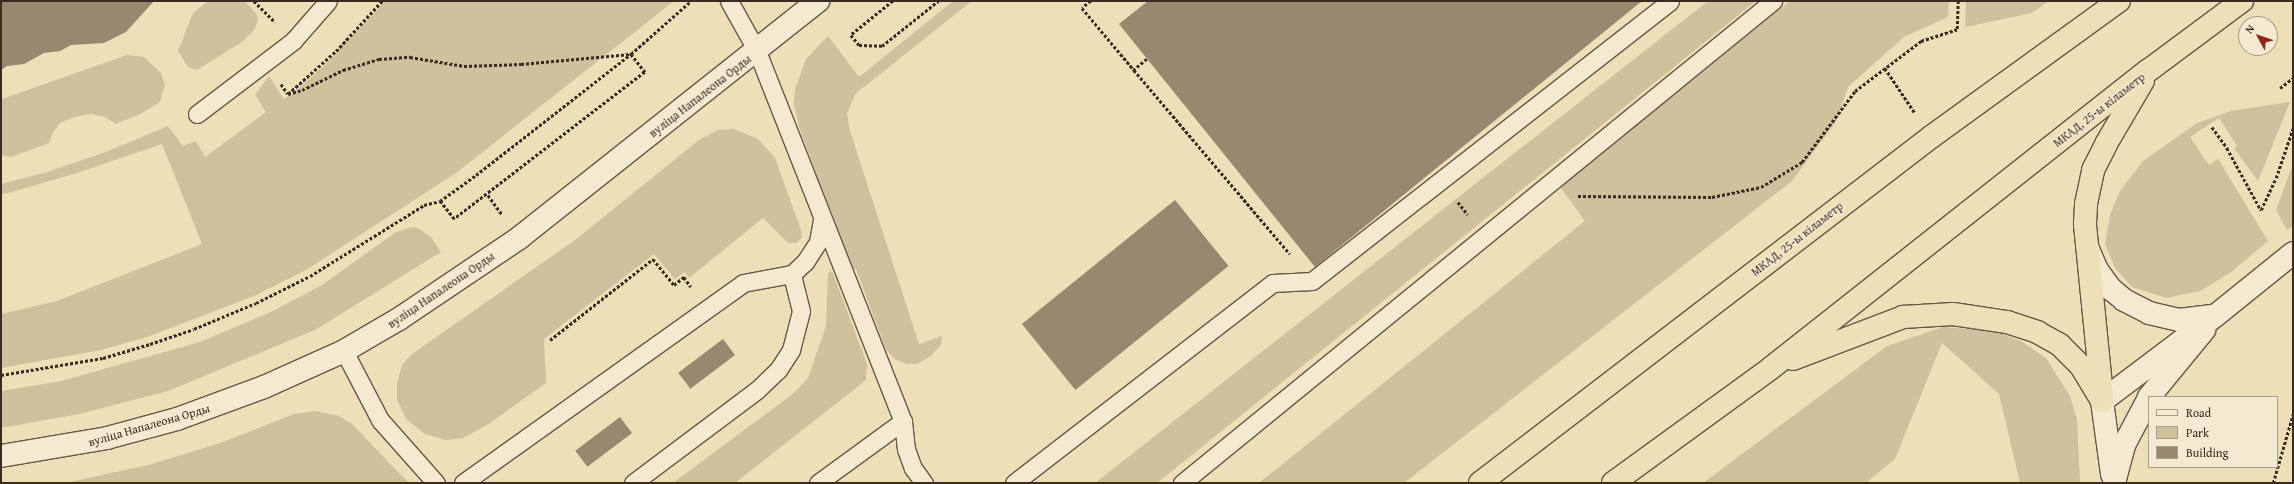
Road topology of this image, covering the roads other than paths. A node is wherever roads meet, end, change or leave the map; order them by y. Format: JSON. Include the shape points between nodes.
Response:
{"nodes":[{"id":1,"x":328,"y":1,"type":"edge"},
{"id":2,"x":729,"y":1,"type":"edge"},
{"id":3,"x":818,"y":1,"type":"edge"},
{"id":4,"x":1670,"y":1,"type":"edge"},
{"id":5,"x":1773,"y":1,"type":"edge"},
{"id":6,"x":2119,"y":1,"type":"edge"},
{"id":7,"x":2242,"y":1,"type":"edge"},
{"id":8,"x":757,"y":51,"type":"junction"},
{"id":9,"x":2150,"y":70,"type":"junction"},
{"id":10,"x":196,"y":114,"type":"dead end"},
{"id":11,"x":822,"y":219,"type":"junction"},
{"id":12,"x":2087,"y":245,"type":"junction"},
{"id":13,"x":2293,"y":253,"type":"edge"},
{"id":14,"x":792,"y":274,"type":"junction"},
{"id":15,"x":2215,"y":316,"type":"junction"},
{"id":16,"x":344,"y":350,"type":"junction"},
{"id":17,"x":1771,"y":368,"type":"junction"},
{"id":18,"x":2150,"y":396,"type":"edge"},
{"id":19,"x":2148,"y":399,"type":"edge"},
{"id":20,"x":2102,"y":401,"type":"junction"},
{"id":21,"x":904,"y":421,"type":"junction"},
{"id":22,"x":1,"y":456,"type":"edge"},
{"id":23,"x":821,"y":482,"type":"edge"},
{"id":24,"x":436,"y":483,"type":"edge"},
{"id":25,"x":463,"y":483,"type":"edge"},
{"id":26,"x":632,"y":483,"type":"edge"},
{"id":27,"x":924,"y":483,"type":"edge"},
{"id":28,"x":1014,"y":483,"type":"edge"},
{"id":29,"x":1182,"y":483,"type":"edge"},
{"id":30,"x":1480,"y":483,"type":"edge"},
{"id":31,"x":1613,"y":483,"type":"edge"},
{"id":32,"x":2114,"y":483,"type":"edge"}],
"edges":[{"from":1,"to":10,"type":"lane","via":[[293,41]]},
{"from":2,"to":8,"type":"lane"},
{"from":3,"to":8,"type":"street","name":"вуліца Напалеона Орды"},
{"from":4,"to":28,"type":"lane","via":[[1312,281],[1273,283]]},
{"from":5,"to":29,"type":"lane"},
{"from":6,"to":30,"type":"highway","name":"МКАД, 25-ы кіламетр","via":[[1930,137]]},
{"from":7,"to":9,"type":"highway","name":"МКАД, 25-ы кіламетр"},
{"from":8,"to":11,"type":"lane"},
{"from":8,"to":16,"type":"street","name":"вуліца Напалеона Орды","via":[[519,238],[399,320]]},
{"from":9,"to":12,"type":"highway","via":[[2093,170],[2086,204]]},
{"from":9,"to":17,"type":"highway","name":"МКАД, 25-ы кіламетр"},
{"from":11,"to":14,"type":"lane","via":[[818,242],[805,262]]},
{"from":11,"to":21,"type":"lane"},
{"from":12,"to":15,"type":"street","via":[[2097,270],[2111,289],[2124,300],[2149,313],[2179,320]]},
{"from":12,"to":20,"type":"highway"},
{"from":13,"to":15,"type":"street"},
{"from":14,"to":25,"type":"lane","via":[[743,283]]},
{"from":14,"to":26,"type":"lane","via":[[801,311],[791,350],[778,370],[758,389]]},
{"from":15,"to":18,"type":"street"},
{"from":15,"to":20,"type":"street"},
{"from":16,"to":22,"type":"street","name":"вуліца Напалеона Орды","via":[[264,387],[177,419],[86,442]]},
{"from":16,"to":24,"type":"lane","via":[[380,420]]},
{"from":17,"to":20,"type":"highway","via":[[1903,317],[1953,314],[2007,322],[2037,332],[2060,346],[2081,366]]},
{"from":17,"to":31,"type":"highway","name":"МКАД, 25-ы кіламетр"},
{"from":19,"to":32,"type":"street","via":[[2124,445]]},
{"from":20,"to":32,"type":"street"},
{"from":21,"to":23,"type":"lane"},
{"from":21,"to":27,"type":"lane","via":[[906,449],[913,468]]}]}
